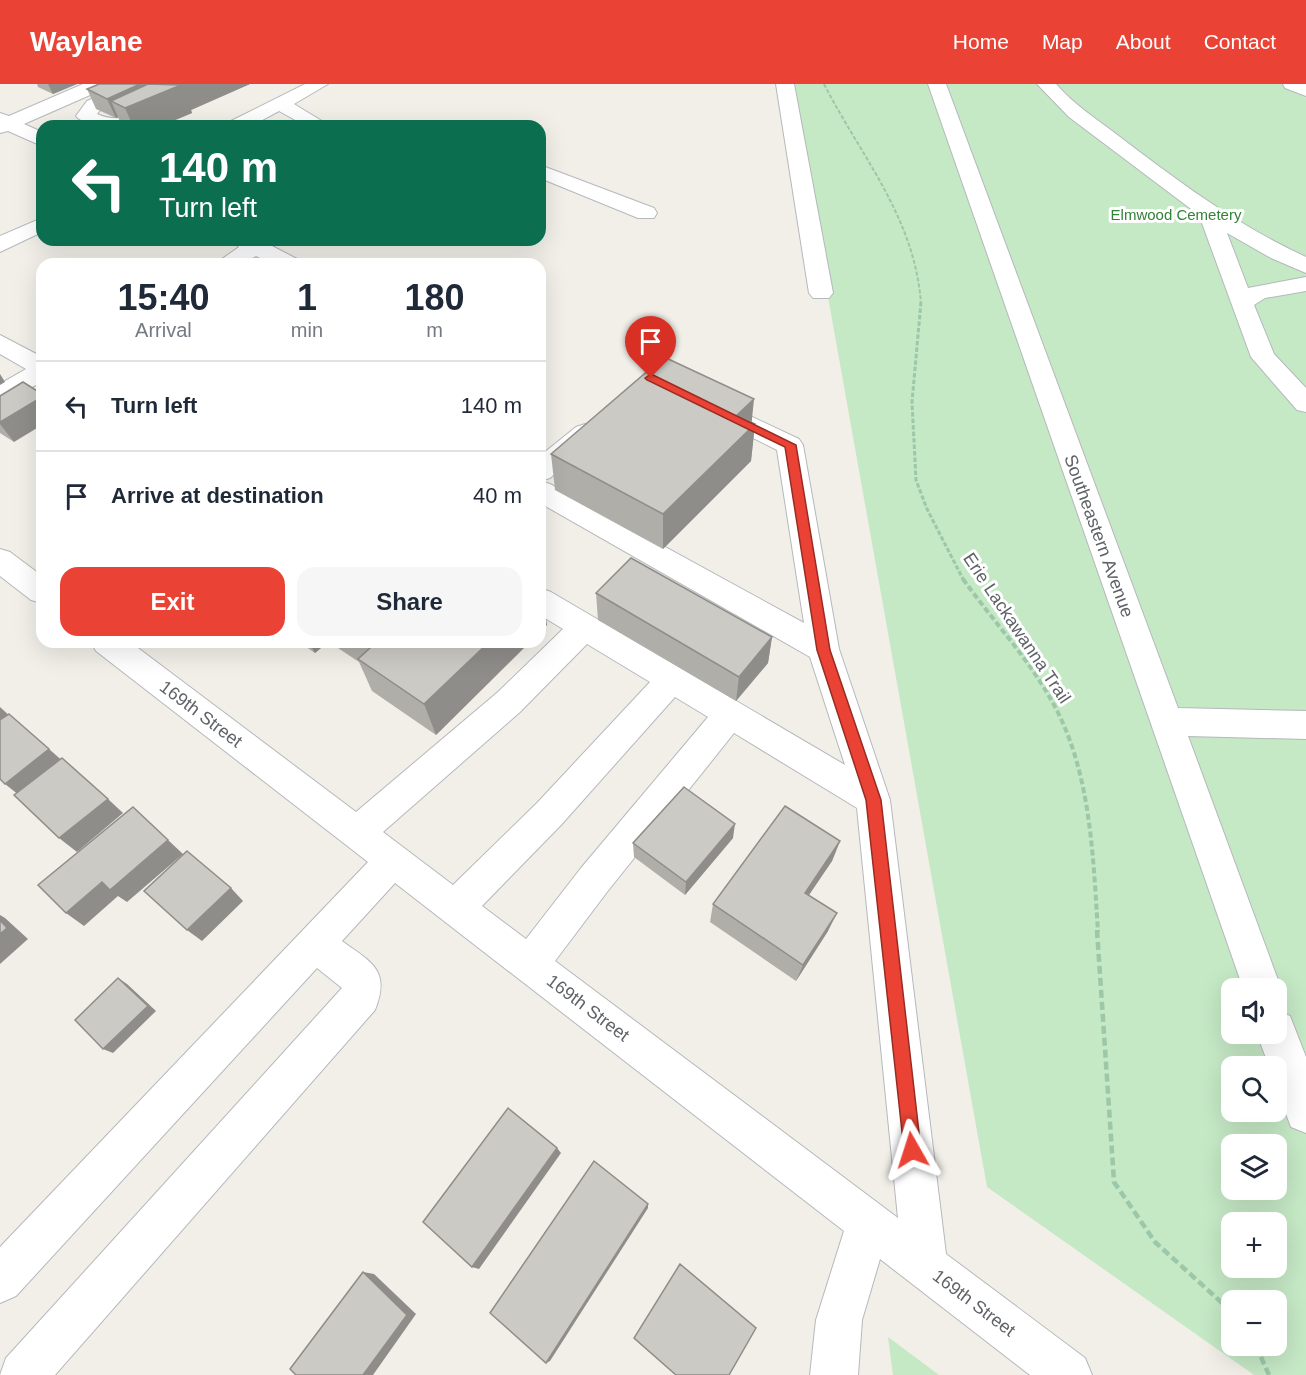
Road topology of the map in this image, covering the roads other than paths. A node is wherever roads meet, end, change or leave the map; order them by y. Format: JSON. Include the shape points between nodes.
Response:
{"nodes":[{"id":1,"x":99,"y":84,"type":"edge"},
{"id":2,"x":140,"y":84,"type":"edge"},
{"id":3,"x":213,"y":84,"type":"edge"},
{"id":4,"x":320,"y":84,"type":"edge"},
{"id":5,"x":785,"y":84,"type":"edge"},
{"id":6,"x":937,"y":84,"type":"edge"},
{"id":7,"x":1046,"y":84,"type":"edge"},
{"id":8,"x":1292,"y":84,"type":"edge"},
{"id":9,"x":1306,"y":90,"type":"edge"},
{"id":10,"x":280,"y":104,"type":"junction"},
{"id":11,"x":94,"y":120,"type":"edge"},
{"id":12,"x":139,"y":120,"type":"edge"},
{"id":13,"x":248,"y":120,"type":"edge"},
{"id":14,"x":309,"y":120,"type":"edge"},
{"id":15,"x":3,"y":123,"type":"edge"},
{"id":16,"x":36,"y":137,"type":"edge"},
{"id":17,"x":546,"y":173,"type":"edge"},
{"id":18,"x":646,"y":213,"type":"dead end"},
{"id":19,"x":1210,"y":215,"type":"junction"},
{"id":20,"x":36,"y":227,"type":"edge"},
{"id":21,"x":0,"y":245,"type":"edge"},
{"id":22,"x":250,"y":246,"type":"edge"},
{"id":23,"x":261,"y":246,"type":"edge"},
{"id":24,"x":234,"y":258,"type":"edge"},
{"id":25,"x":280,"y":258,"type":"edge"},
{"id":26,"x":1306,"y":266,"type":"edge"},
{"id":27,"x":1306,"y":284,"type":"edge"},
{"id":28,"x":821,"y":293,"type":"dead end"},
{"id":29,"x":1242,"y":302,"type":"junction"},
{"id":30,"x":0,"y":343,"type":"edge"},
{"id":31,"x":36,"y":365,"type":"edge"},
{"id":32,"x":36,"y":373,"type":"edge"},
{"id":33,"x":0,"y":395,"type":"edge"},
{"id":34,"x":694,"y":398,"type":"edge"},
{"id":35,"x":1306,"y":404,"type":"edge"},
{"id":36,"x":608,"y":414,"type":"edge"},
{"id":37,"x":546,"y":466,"type":"edge"},
{"id":38,"x":546,"y":494,"type":"edge"},
{"id":39,"x":0,"y":560,"type":"edge"},
{"id":40,"x":36,"y":587,"type":"edge"},
{"id":41,"x":546,"y":604,"type":"edge"},
{"id":42,"x":584,"y":627,"type":"junction"},
{"id":43,"x":115,"y":648,"type":"edge"},
{"id":44,"x":823,"y":650,"type":"junction"},
{"id":45,"x":672,"y":679,"type":"junction"},
{"id":46,"x":730,"y":714,"type":"junction"},
{"id":47,"x":1166,"y":722,"type":"junction"},
{"id":48,"x":1306,"y":725,"type":"edge"},
{"id":49,"x":873,"y":800,"type":"junction"},
{"id":50,"x":357,"y":832,"type":"junction"},
{"id":51,"x":393,"y":860,"type":"junction"},
{"id":52,"x":455,"y":908,"type":"junction"},
{"id":53,"x":315,"y":943,"type":"junction"},
{"id":54,"x":530,"y":964,"type":"junction"},
{"id":55,"x":1258,"y":978,"type":"edge"},
{"id":56,"x":1281,"y":1044,"type":"edge"},
{"id":57,"x":1306,"y":1112,"type":"edge"},
{"id":58,"x":869,"y":1223,"type":"junction"},
{"id":59,"x":926,"y":1266,"type":"junction"},
{"id":60,"x":0,"y":1280,"type":"edge"},
{"id":61,"x":23,"y":1375,"type":"edge"},
{"id":62,"x":834,"y":1375,"type":"edge"},
{"id":63,"x":1068,"y":1375,"type":"edge"}],
"edges":[{"from":1,"to":15,"type":"street"},
{"from":2,"to":11,"type":"street","via":[[94,105],[86,116]]},
{"from":3,"to":12,"type":"street"},
{"from":4,"to":10,"type":"street"},
{"from":5,"to":28,"type":"street"},
{"from":6,"to":47,"type":"street","name":"Southeastern Avenue"},
{"from":7,"to":19,"type":"street"},
{"from":8,"to":9,"type":"street"},
{"from":10,"to":13,"type":"street"},
{"from":10,"to":14,"type":"street"},
{"from":15,"to":16,"type":"street"},
{"from":17,"to":18,"type":"street"},
{"from":19,"to":26,"type":"street"},
{"from":19,"to":29,"type":"street"},
{"from":20,"to":21,"type":"street"},
{"from":22,"to":24,"type":"street"},
{"from":23,"to":25,"type":"street"},
{"from":27,"to":29,"type":"street","via":[[1258,292]]},
{"from":29,"to":35,"type":"street","via":[[1263,357]]},
{"from":30,"to":31,"type":"street"},
{"from":32,"to":33,"type":"street"},
{"from":34,"to":44,"type":"street","via":[[790,445]]},
{"from":36,"to":37,"type":"street"},
{"from":38,"to":44,"type":"street"},
{"from":39,"to":40,"type":"street"},
{"from":41,"to":42,"type":"street"},
{"from":42,"to":45,"type":"street"},
{"from":42,"to":50,"type":"street","via":[[509,702]]},
{"from":43,"to":50,"type":"street","name":"169th Street"},
{"from":44,"to":49,"type":"street"},
{"from":45,"to":46,"type":"street"},
{"from":45,"to":52,"type":"street","via":[[549,814]]},
{"from":46,"to":49,"type":"street"},
{"from":46,"to":54,"type":"street"},
{"from":47,"to":48,"type":"street"},
{"from":47,"to":55,"type":"street","name":"Southeastern Avenue"},
{"from":49,"to":59,"type":"street"},
{"from":50,"to":51,"type":"street","name":"169th Street"},
{"from":51,"to":52,"type":"street","name":"169th Street"},
{"from":51,"to":53,"type":"street"},
{"from":52,"to":54,"type":"street","name":"169th Street"},
{"from":53,"to":60,"type":"street"},
{"from":53,"to":61,"type":"street","via":[[362,980],[361,996]]},
{"from":54,"to":58,"type":"street","name":"169th Street"},
{"from":56,"to":57,"type":"street"},
{"from":58,"to":59,"type":"street","name":"169th Street"},
{"from":58,"to":62,"type":"street","via":[[839,1320]]},
{"from":59,"to":63,"type":"street","name":"169th Street"}]}
